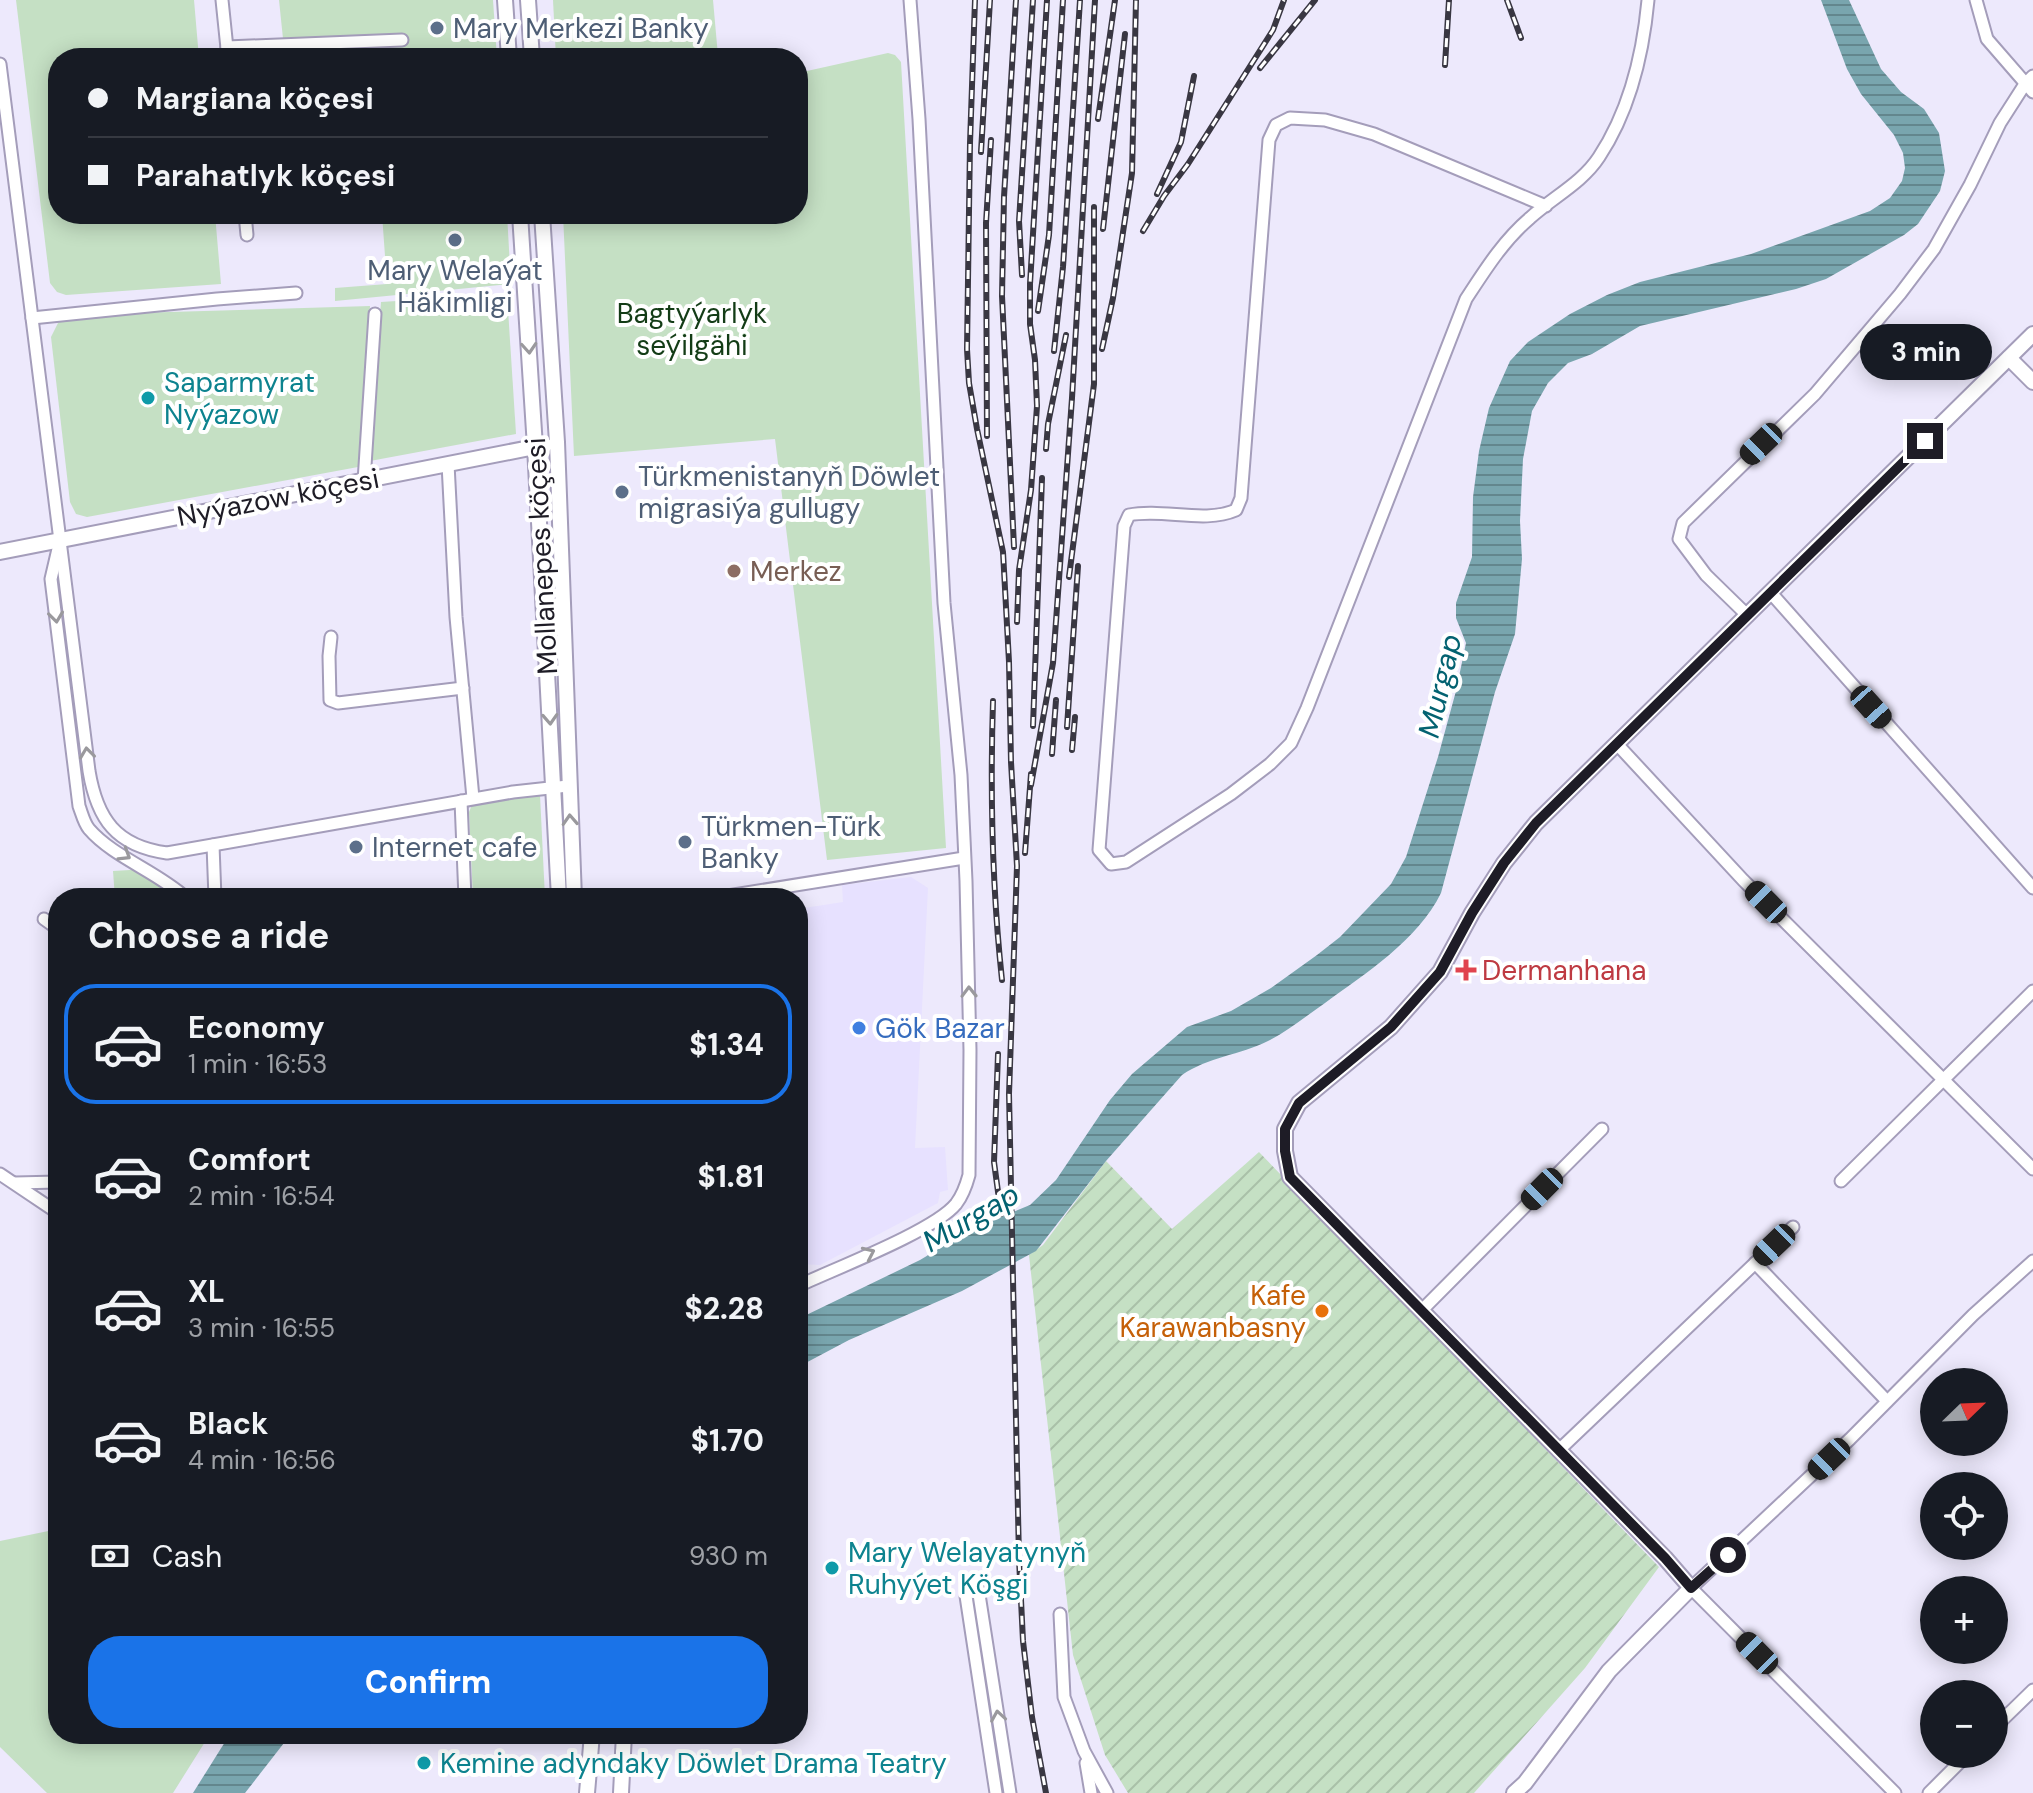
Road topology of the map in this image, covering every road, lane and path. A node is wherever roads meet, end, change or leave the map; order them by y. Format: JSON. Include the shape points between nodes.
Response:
{"nodes":[{"id":1,"x":222,"y":0,"type":"edge"},
{"id":2,"x":505,"y":0,"type":"edge"},
{"id":3,"x":528,"y":0,"type":"edge"},
{"id":4,"x":910,"y":0,"type":"edge"},
{"id":5,"x":1648,"y":0,"type":"edge"},
{"id":6,"x":1976,"y":0,"type":"edge"},
{"id":7,"x":402,"y":40,"type":"dead end"},
{"id":8,"x":227,"y":48,"type":"edge"},
{"id":9,"x":295,"y":48,"type":"edge"},
{"id":10,"x":508,"y":48,"type":"edge"},
{"id":11,"x":531,"y":48,"type":"edge"},
{"id":12,"x":0,"y":64,"type":"edge"},
{"id":13,"x":2030,"y":84,"type":"edge"},
{"id":14,"x":1546,"y":206,"type":"junction"},
{"id":15,"x":246,"y":224,"type":"edge"},
{"id":16,"x":521,"y":224,"type":"edge"},
{"id":17,"x":543,"y":224,"type":"edge"},
{"id":18,"x":247,"y":235,"type":"dead end"},
{"id":19,"x":296,"y":293,"type":"dead end"},
{"id":20,"x":375,"y":314,"type":"dead end"},
{"id":21,"x":32,"y":318,"type":"junction"},
{"id":22,"x":2033,"y":334,"type":"edge"},
{"id":23,"x":2009,"y":358,"type":"junction"},
{"id":24,"x":2033,"y":382,"type":"edge"},
{"id":25,"x":557,"y":442,"type":"junction"},
{"id":26,"x":535,"y":447,"type":"junction"},
{"id":27,"x":448,"y":464,"type":"junction"},
{"id":28,"x":364,"y":481,"type":"junction"},
{"id":29,"x":60,"y":541,"type":"junction"},
{"id":30,"x":0,"y":552,"type":"edge"},
{"id":31,"x":1771,"y":593,"type":"junction"},
{"id":32,"x":1748,"y":616,"type":"junction"},
{"id":33,"x":331,"y":637,"type":"dead end"},
{"id":34,"x":463,"y":688,"type":"junction"},
{"id":35,"x":1616,"y":743,"type":"junction"},
{"id":36,"x":561,"y":787,"type":"junction"},
{"id":37,"x":467,"y":800,"type":"junction"},
{"id":38,"x":213,"y":845,"type":"junction"},
{"id":39,"x":964,"y":858,"type":"junction"},
{"id":40,"x":175,"y":888,"type":"edge"},
{"id":41,"x":215,"y":888,"type":"edge"},
{"id":42,"x":465,"y":888,"type":"edge"},
{"id":43,"x":559,"y":888,"type":"edge"},
{"id":44,"x":573,"y":888,"type":"edge"},
{"id":45,"x":777,"y":888,"type":"edge"},
{"id":46,"x":2033,"y":888,"type":"edge"},
{"id":47,"x":44,"y":919,"type":"dead end"},
{"id":48,"x":48,"y":922,"type":"edge"},
{"id":49,"x":2031,"y":996,"type":"edge"},
{"id":50,"x":1945,"y":1081,"type":"junction"},
{"id":51,"x":1602,"y":1129,"type":"dead end"},
{"id":52,"x":2033,"y":1169,"type":"edge"},
{"id":53,"x":0,"y":1174,"type":"edge"},
{"id":54,"x":1841,"y":1181,"type":"dead end"},
{"id":55,"x":48,"y":1182,"type":"edge"},
{"id":56,"x":14,"y":1183,"type":"junction"},
{"id":57,"x":48,"y":1206,"type":"edge"},
{"id":58,"x":1793,"y":1227,"type":"dead end"},
{"id":59,"x":2033,"y":1261,"type":"edge"},
{"id":60,"x":1755,"y":1263,"type":"junction"},
{"id":61,"x":808,"y":1281,"type":"edge"},
{"id":62,"x":1421,"y":1311,"type":"junction"},
{"id":63,"x":1887,"y":1401,"type":"junction"},
{"id":64,"x":1558,"y":1451,"type":"junction"},
{"id":65,"x":1691,"y":1588,"type":"junction"},
{"id":66,"x":1060,"y":1614,"type":"dead end"},
{"id":67,"x":2033,"y":1690,"type":"edge"},
{"id":68,"x":2008,"y":1714,"type":"edge"},
{"id":69,"x":591,"y":1744,"type":"edge"},
{"id":70,"x":623,"y":1744,"type":"edge"},
{"id":71,"x":1084,"y":1751,"type":"junction"},
{"id":72,"x":1954,"y":1768,"type":"edge"},
{"id":73,"x":587,"y":1793,"type":"edge"},
{"id":74,"x":621,"y":1793,"type":"edge"},
{"id":75,"x":996,"y":1793,"type":"edge"},
{"id":76,"x":1010,"y":1793,"type":"edge"},
{"id":77,"x":1091,"y":1793,"type":"edge"},
{"id":78,"x":1107,"y":1793,"type":"edge"},
{"id":79,"x":1514,"y":1793,"type":"edge"},
{"id":80,"x":1895,"y":1793,"type":"edge"},
{"id":81,"x":1929,"y":1793,"type":"edge"}],
"edges":[{"from":1,"to":8,"type":"street"},
{"from":2,"to":10,"type":"street"},
{"from":3,"to":11,"type":"street"},
{"from":4,"to":39,"type":"street"},
{"from":5,"to":14,"type":"street","via":[[1644,45],[1625,105],[1598,158]]},
{"from":6,"to":13,"type":"street","via":[[1987,39]]},
{"from":7,"to":9,"type":"street"},
{"from":12,"to":21,"type":"street"},
{"from":13,"to":32,"type":"street","via":[[2000,123],[1934,249],[1900,294],[1815,394],[1683,523],[1679,539]]},
{"from":14,"to":14,"type":"street","via":[[1496,252],[1466,299],[1291,743],[1231,794],[1126,862],[1111,864],[1099,850],[1124,526],[1129,515],[1144,512],[1223,515],[1236,510],[1241,498],[1269,140],[1276,125],[1290,118],[1325,120],[1374,134]]},
{"from":15,"to":18,"type":"street"},
{"from":16,"to":26,"type":"street","name":"Mollanepes köçesi","one_way":true},
{"from":17,"to":25,"type":"street","name":"Mollanepes köçesi"},
{"from":19,"to":21,"type":"street"},
{"from":20,"to":28,"type":"street"},
{"from":21,"to":29,"type":"street"},
{"from":22,"to":23,"type":"street"},
{"from":23,"to":24,"type":"street"},
{"from":23,"to":31,"type":"street"},
{"from":25,"to":26,"type":"street","name":"Nyýazow köçesi"},
{"from":25,"to":36,"type":"street","name":"Mollanepes köçesi"},
{"from":26,"to":27,"type":"street","name":"Nyýazow köçesi"},
{"from":26,"to":36,"type":"street","name":"Mollanepes köçesi","one_way":true},
{"from":27,"to":28,"type":"street","name":"Nyýazow köçesi"},
{"from":27,"to":34,"type":"street"},
{"from":28,"to":29,"type":"street","name":"Nyýazow köçesi"},
{"from":29,"to":30,"type":"street","name":"Nyýazow köçesi"},
{"from":38,"to":29,"type":"street","one_way":true,"via":[[150,851],[105,822],[89,771]]},
{"from":29,"to":40,"type":"street","one_way":true,"via":[[51,579],[79,806],[87,826],[101,840]]},
{"from":31,"to":32,"type":"street"},
{"from":31,"to":46,"type":"street"},
{"from":32,"to":35,"type":"street"},
{"from":33,"to":34,"type":"street","via":[[330,700]]},
{"from":34,"to":37,"type":"street"},
{"from":35,"to":50,"type":"street","via":[[1743,880]]},
{"from":35,"to":62,"type":"street","via":[[1504,863],[1440,972],[1391,1027],[1299,1103],[1285,1129],[1290,1177]]},
{"from":36,"to":37,"type":"street"},
{"from":36,"to":43,"type":"street","name":"Mollanepes köçesi"},
{"from":44,"to":36,"type":"street","name":"Mollanepes köçesi","one_way":true},
{"from":37,"to":38,"type":"street"},
{"from":37,"to":42,"type":"street"},
{"from":38,"to":41,"type":"street"},
{"from":39,"to":45,"type":"street"},
{"from":61,"to":39,"type":"street","one_way":true,"via":[[914,1232],[955,1205],[965,1190],[970,1050]]},
{"from":47,"to":48,"type":"street"},
{"from":49,"to":50,"type":"street"},
{"from":50,"to":52,"type":"street"},
{"from":50,"to":54,"type":"street"},
{"from":51,"to":62,"type":"street"},
{"from":53,"to":56,"type":"street"},
{"from":55,"to":56,"type":"street"},
{"from":56,"to":57,"type":"street"},
{"from":58,"to":60,"type":"street"},
{"from":59,"to":63,"type":"street"},
{"from":60,"to":63,"type":"street"},
{"from":60,"to":64,"type":"street"},
{"from":62,"to":64,"type":"street"},
{"from":63,"to":65,"type":"street"},
{"from":64,"to":65,"type":"street"},
{"from":65,"to":79,"type":"street","via":[[1609,1671]]},
{"from":65,"to":80,"type":"street"},
{"from":66,"to":71,"type":"street","via":[[1064,1697]]},
{"from":67,"to":68,"type":"street"},
{"from":69,"to":73,"type":"street"},
{"from":70,"to":74,"type":"street"},
{"from":71,"to":77,"type":"street"},
{"from":71,"to":78,"type":"street"},
{"from":72,"to":81,"type":"street"},
{"from":76,"to":75,"type":"street","one_way":true,"via":[[973,1581],[966,1583],[966,1596]]}]}
